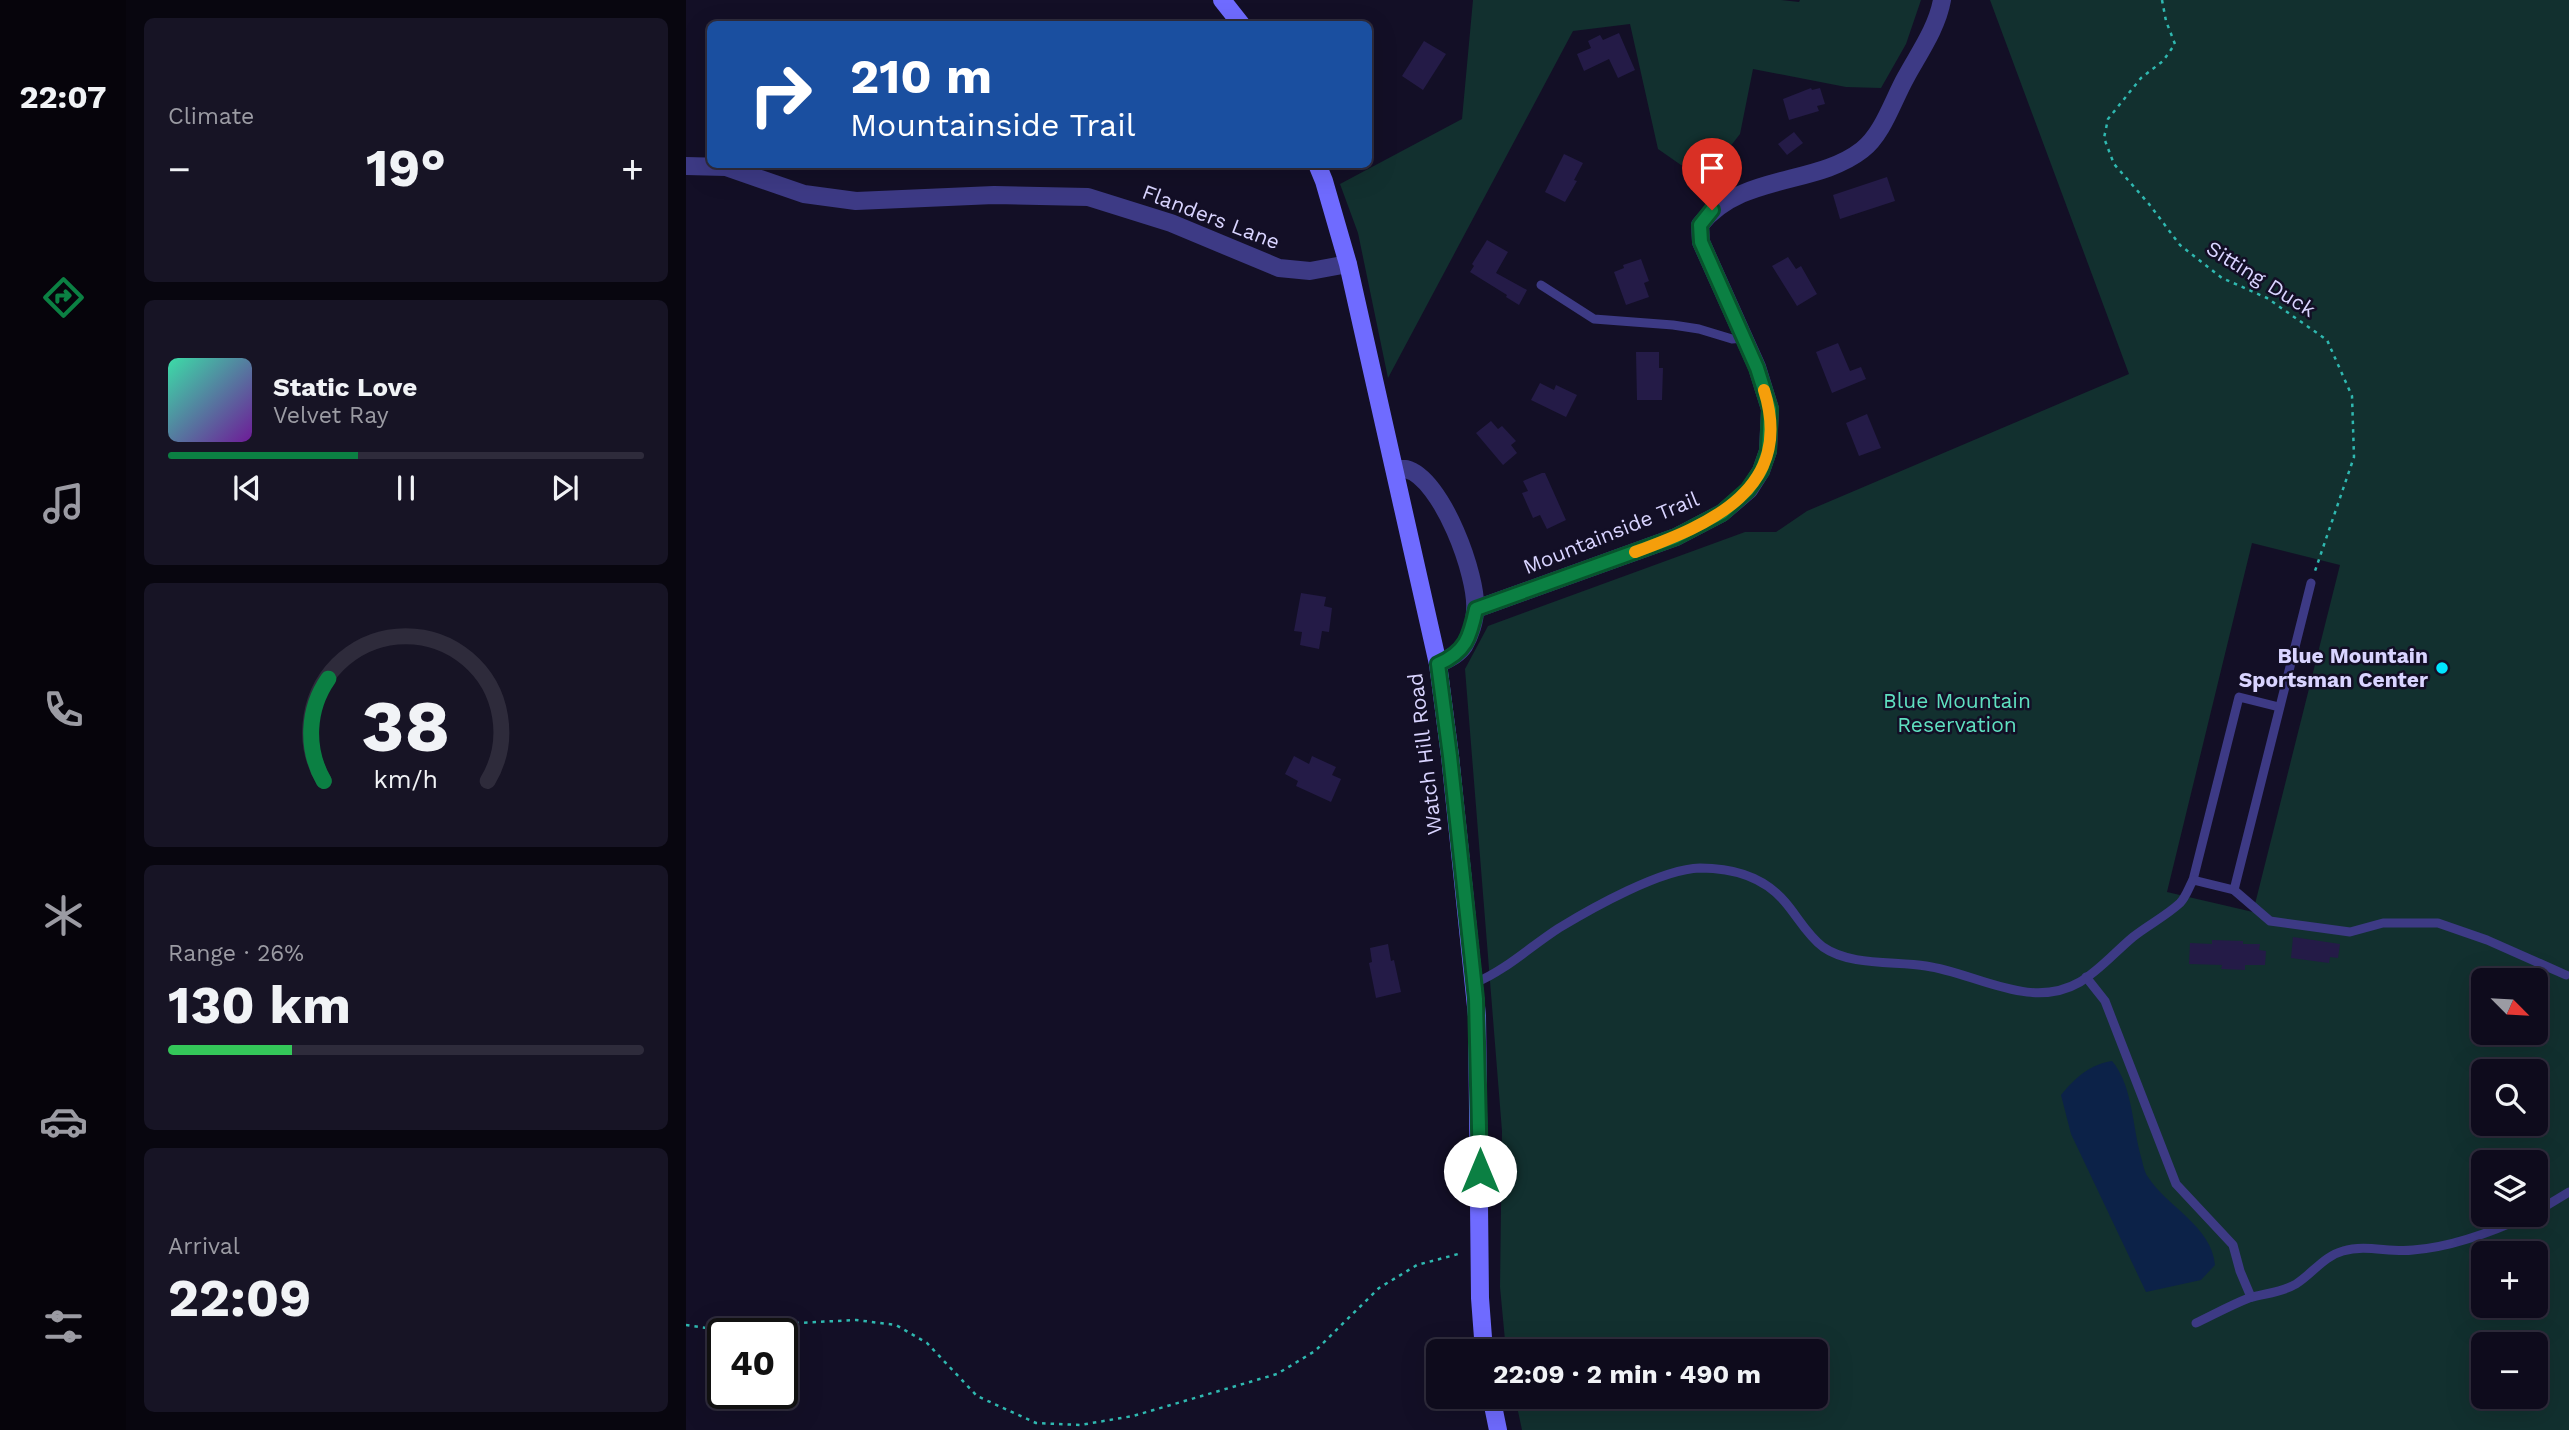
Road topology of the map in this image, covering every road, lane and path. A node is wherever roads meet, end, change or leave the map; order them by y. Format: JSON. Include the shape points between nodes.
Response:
{"nodes":[{"id":1,"x":1222,"y":0,"type":"edge"},
{"id":2,"x":1942,"y":0,"type":"edge"},
{"id":3,"x":2161,"y":0,"type":"edge"},
{"id":4,"x":1239,"y":21,"type":"edge"},
{"id":5,"x":686,"y":166,"type":"edge"},
{"id":6,"x":707,"y":167,"type":"edge"},
{"id":7,"x":729,"y":168,"type":"edge"},
{"id":8,"x":1319,"y":168,"type":"edge"},
{"id":9,"x":1348,"y":264,"type":"junction"},
{"id":10,"x":1541,"y":285,"type":"dead end"},
{"id":11,"x":1743,"y":338,"type":"junction"},
{"id":12,"x":1396,"y":469,"type":"junction"},
{"id":13,"x":2311,"y":583,"type":"joint"},
{"id":14,"x":1476,"y":609,"type":"junction"},
{"id":15,"x":1438,"y":664,"type":"junction"},
{"id":16,"x":2279,"y":707,"type":"junction"},
{"id":17,"x":2193,"y":880,"type":"junction"},
{"id":18,"x":2234,"y":890,"type":"junction"},
{"id":19,"x":2568,"y":975,"type":"edge"},
{"id":20,"x":2086,"y":977,"type":"junction"},
{"id":21,"x":1475,"y":983,"type":"junction"},
{"id":22,"x":2569,"y":1192,"type":"edge"},
{"id":23,"x":2548,"y":1204,"type":"edge"},
{"id":24,"x":2503,"y":1227,"type":"edge"},
{"id":25,"x":1480,"y":1248,"type":"junction"},
{"id":26,"x":2251,"y":1297,"type":"junction"},
{"id":27,"x":2196,"y":1323,"type":"dead end"},
{"id":28,"x":686,"y":1325,"type":"edge"},
{"id":29,"x":1484,"y":1339,"type":"edge"},
{"id":30,"x":1494,"y":1409,"type":"edge"},
{"id":31,"x":1498,"y":1430,"type":"edge"}],
"edges":[{"from":1,"to":4,"type":"street"},
{"from":2,"to":11,"type":"street","name":"Mountainside Trail","via":[[1934,25],[1864,149],[1841,163],[1730,199],[1700,225],[1701,242]]},
{"from":3,"to":13,"type":"path","name":"Sitting Duck","via":[[2175,44],[2108,119],[2104,138],[2114,164],[2180,245],[2222,278],[2267,298],[2327,340],[2352,396],[2354,457]]},
{"from":5,"to":6,"type":"street","name":"Flanders Lane"},
{"from":7,"to":9,"type":"street","name":"Flanders Lane","via":[[804,194],[856,201],[993,195],[1088,197],[1171,223],[1279,268],[1310,271]]},
{"from":8,"to":9,"type":"street","name":"Watch Hill Road"},
{"from":9,"to":12,"type":"street","name":"Watch Hill Road"},
{"from":10,"to":11,"type":"lane","via":[[1594,319],[1672,325],[1732,340]]},
{"from":11,"to":14,"type":"street","name":"Mountainside Trail","via":[[1770,409],[1768,451],[1748,490],[1722,513],[1676,537]]},
{"from":12,"to":14,"type":"street","via":[[1416,474],[1443,507],[1467,560]]},
{"from":12,"to":15,"type":"street","name":"Watch Hill Road"},
{"from":13,"to":16,"type":"lane"},
{"from":14,"to":15,"type":"street","via":[[1464,646]]},
{"from":15,"to":21,"type":"street","name":"Watch Hill Road"},
{"from":16,"to":17,"type":"lane","via":[[2239,697]]},
{"from":16,"to":18,"type":"lane"},
{"from":17,"to":18,"type":"lane"},
{"from":17,"to":20,"type":"lane","via":[[2181,901]]},
{"from":18,"to":19,"type":"lane","via":[[2270,921],[2350,932],[2383,923],[2438,923]]},
{"from":20,"to":21,"type":"lane","via":[[2060,990],[2031,992],[1996,987],[1932,967],[1838,955],[1822,946],[1766,885],[1741,873],[1696,868],[1640,885],[1559,928]]},
{"from":20,"to":26,"type":"lane","via":[[2105,1001],[2176,1184],[2233,1245]]},
{"from":21,"to":25,"type":"street","name":"Watch Hill Road"},
{"from":22,"to":23,"type":"lane"},
{"from":24,"to":26,"type":"lane","via":[[2411,1251],[2344,1250],[2295,1285]]},
{"from":25,"to":28,"type":"path","via":[[1417,1265],[1379,1288],[1315,1351],[1277,1374],[1133,1416],[1080,1425],[1036,1423],[977,1396],[927,1343],[896,1325],[856,1320],[728,1331]]},
{"from":25,"to":29,"type":"street","name":"Watch Hill Road"},
{"from":26,"to":27,"type":"lane"},
{"from":30,"to":31,"type":"street"}]}
